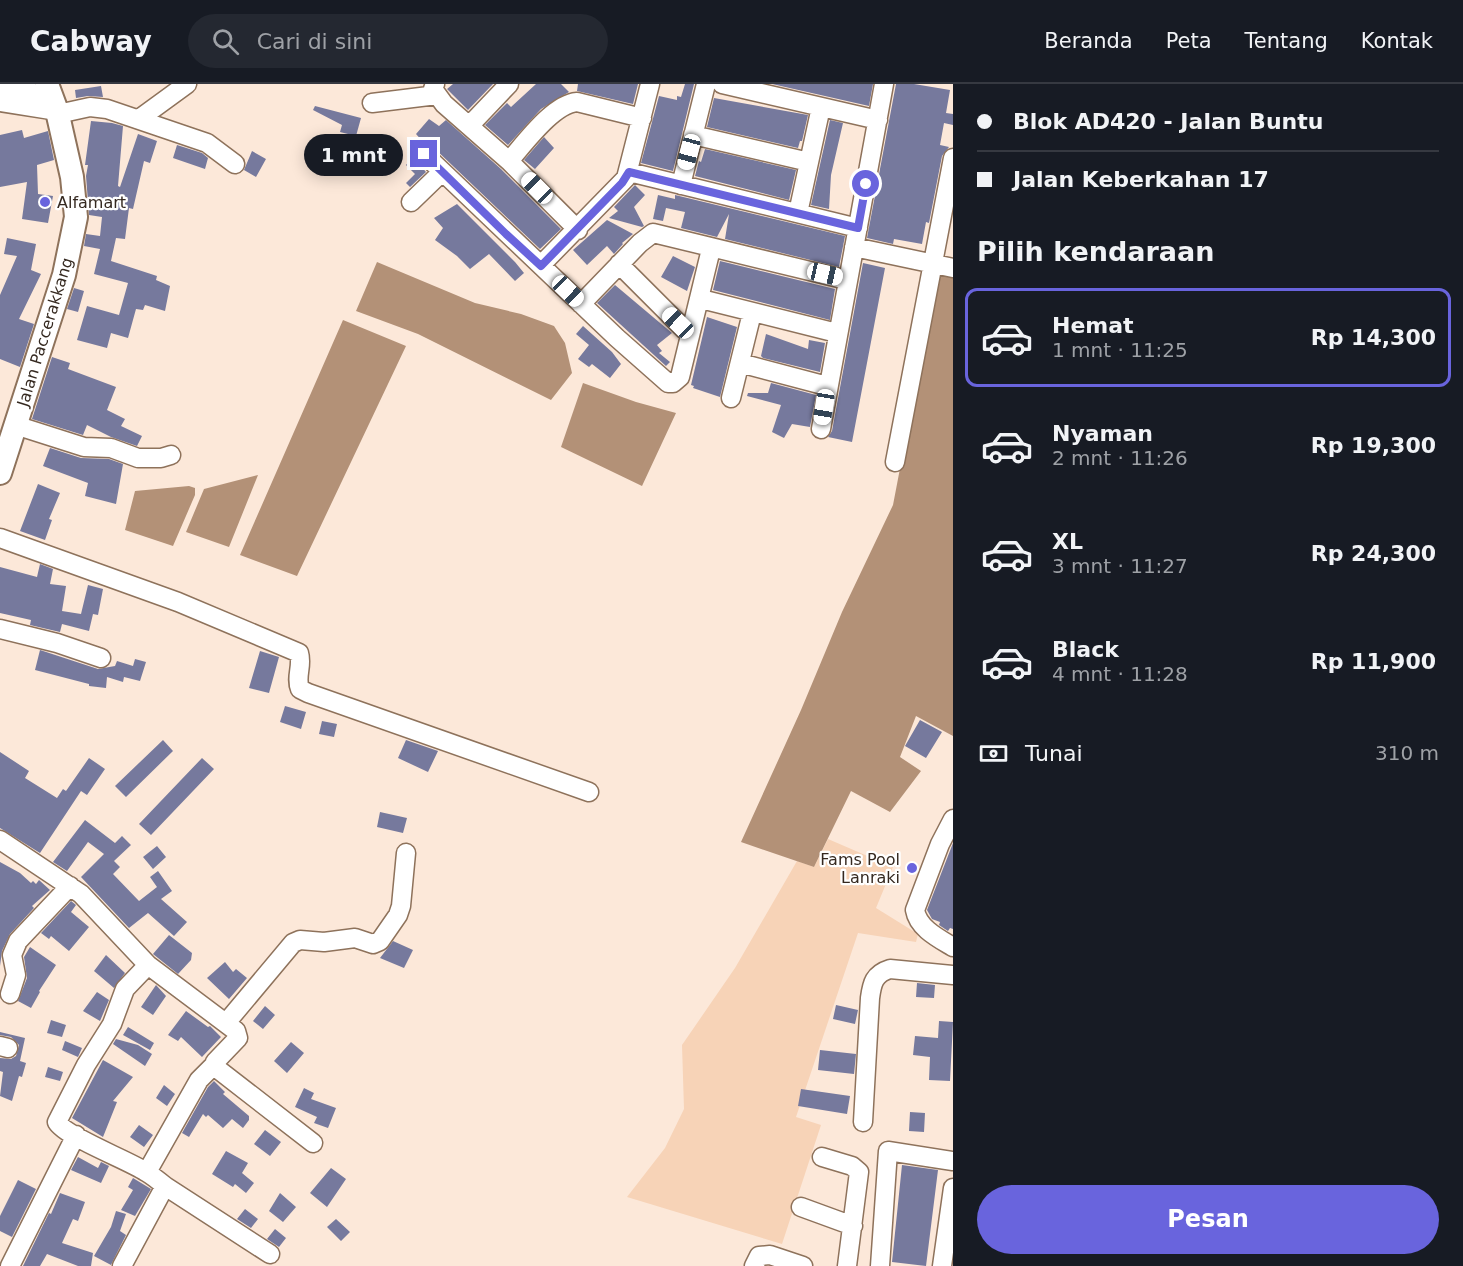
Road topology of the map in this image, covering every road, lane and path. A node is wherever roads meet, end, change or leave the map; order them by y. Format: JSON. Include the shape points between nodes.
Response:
{"nodes":[{"id":1,"x":188,"y":84,"type":"edge"},
{"id":2,"x":509,"y":84,"type":"edge"},
{"id":3,"x":650,"y":84,"type":"edge"},
{"id":4,"x":706,"y":84,"type":"edge"},
{"id":5,"x":722,"y":84,"type":"edge"},
{"id":6,"x":884,"y":84,"type":"edge"},
{"id":7,"x":0,"y":89,"type":"edge"},
{"id":8,"x":436,"y":90,"type":"edge"},
{"id":9,"x":53,"y":101,"type":"edge"},
{"id":10,"x":0,"y":102,"type":"edge"},
{"id":11,"x":372,"y":103,"type":"dead end"},
{"id":12,"x":821,"y":107,"type":"junction"},
{"id":13,"x":642,"y":118,"type":"junction"},
{"id":14,"x":139,"y":119,"type":"junction"},
{"id":15,"x":878,"y":120,"type":"junction"},
{"id":16,"x":470,"y":125,"type":"junction"},
{"id":17,"x":693,"y":135,"type":"junction"},
{"id":18,"x":424,"y":154,"type":"dead end"},
{"id":19,"x":953,"y":158,"type":"edge"},
{"id":20,"x":509,"y":161,"type":"junction"},
{"id":21,"x":809,"y":162,"type":"junction"},
{"id":22,"x":235,"y":164,"type":"dead end"},
{"id":23,"x":442,"y":172,"type":"junction"},
{"id":24,"x":629,"y":172,"type":"junction"},
{"id":25,"x":681,"y":185,"type":"junction"},
{"id":26,"x":411,"y":202,"type":"dead end"},
{"id":27,"x":798,"y":213,"type":"junction"},
{"id":28,"x":858,"y":228,"type":"junction"},
{"id":29,"x":578,"y":230,"type":"junction"},
{"id":30,"x":854,"y":247,"type":"junction"},
{"id":31,"x":711,"y":249,"type":"junction"},
{"id":32,"x":619,"y":264,"type":"junction"},
{"id":33,"x":933,"y":264,"type":"junction"},
{"id":34,"x":541,"y":266,"type":"junction"},
{"id":35,"x":953,"y":268,"type":"edge"},
{"id":36,"x":848,"y":280,"type":"junction"},
{"id":37,"x":701,"y":299,"type":"junction"},
{"id":38,"x":582,"y":304,"type":"junction"},
{"id":39,"x":752,"y":313,"type":"junction"},
{"id":40,"x":837,"y":333,"type":"junction"},
{"id":41,"x":690,"y":335,"type":"junction"},
{"id":42,"x":740,"y":363,"type":"junction"},
{"id":43,"x":827,"y":386,"type":"junction"},
{"id":44,"x":731,"y":398,"type":"dead end"},
{"id":45,"x":15,"y":425,"type":"junction"},
{"id":46,"x":820,"y":429,"type":"dead end"},
{"id":47,"x":171,"y":455,"type":"dead end"},
{"id":48,"x":895,"y":462,"type":"dead end"},
{"id":49,"x":1,"y":466,"type":"edge"},
{"id":50,"x":0,"y":538,"type":"edge"},
{"id":51,"x":0,"y":629,"type":"edge"},
{"id":52,"x":101,"y":658,"type":"dead end"},
{"id":53,"x":589,"y":792,"type":"dead end"},
{"id":54,"x":953,"y":819,"type":"edge"},
{"id":55,"x":1,"y":842,"type":"edge"},
{"id":56,"x":947,"y":847,"type":"edge"},
{"id":57,"x":406,"y":853,"type":"dead end"},
{"id":58,"x":70,"y":886,"type":"junction"},
{"id":59,"x":953,"y":947,"type":"edge"},
{"id":60,"x":148,"y":964,"type":"junction"},
{"id":61,"x":953,"y":975,"type":"edge"},
{"id":62,"x":10,"y":994,"type":"dead end"},
{"id":63,"x":232,"y":1031,"type":"junction"},
{"id":64,"x":214,"y":1065,"type":"junction"},
{"id":65,"x":863,"y":1122,"type":"dead end"},
{"id":66,"x":76,"y":1135,"type":"junction"},
{"id":67,"x":313,"y":1143,"type":"dead end"},
{"id":68,"x":822,"y":1158,"type":"dead end"},
{"id":69,"x":953,"y":1161,"type":"edge"},
{"id":70,"x":147,"y":1172,"type":"junction"},
{"id":71,"x":165,"y":1186,"type":"junction"},
{"id":72,"x":953,"y":1188,"type":"edge"},
{"id":73,"x":801,"y":1207,"type":"dead end"},
{"id":74,"x":950,"y":1220,"type":"edge"},
{"id":75,"x":853,"y":1226,"type":"junction"},
{"id":76,"x":270,"y":1254,"type":"dead end"},
{"id":77,"x":10,"y":1266,"type":"edge"},
{"id":78,"x":122,"y":1266,"type":"edge"},
{"id":79,"x":754,"y":1266,"type":"edge"},
{"id":80,"x":803,"y":1266,"type":"edge"},
{"id":81,"x":847,"y":1266,"type":"edge"},
{"id":82,"x":880,"y":1266,"type":"edge"},
{"id":83,"x":942,"y":1266,"type":"edge"}],
"edges":[{"from":1,"to":14,"type":"street"},
{"from":2,"to":16,"type":"street"},
{"from":3,"to":13,"type":"street"},
{"from":4,"to":17,"type":"street"},
{"from":5,"to":12,"type":"street"},
{"from":6,"to":15,"type":"street"},
{"from":7,"to":9,"type":"street"},
{"from":8,"to":11,"type":"street"},
{"from":8,"to":16,"type":"street"},
{"from":9,"to":10,"type":"street"},
{"from":9,"to":14,"type":"street","via":[[99,107]]},
{"from":9,"to":45,"type":"main road","name":"Jalan Paccerakkang","via":[[72,177],[76,217],[64,275]]},
{"from":12,"to":15,"type":"street"},
{"from":12,"to":21,"type":"street"},
{"from":13,"to":20,"type":"street","via":[[577,102],[563,106]]},
{"from":13,"to":24,"type":"street"},
{"from":14,"to":22,"type":"street","via":[[207,143]]},
{"from":15,"to":28,"type":"street"},
{"from":16,"to":20,"type":"street"},
{"from":17,"to":21,"type":"street"},
{"from":17,"to":25,"type":"street"},
{"from":18,"to":23,"type":"street"},
{"from":19,"to":33,"type":"street"},
{"from":20,"to":29,"type":"street"},
{"from":21,"to":27,"type":"street"},
{"from":23,"to":26,"type":"street"},
{"from":23,"to":34,"type":"street"},
{"from":24,"to":25,"type":"street"},
{"from":24,"to":29,"type":"street"},
{"from":25,"to":27,"type":"street"},
{"from":27,"to":28,"type":"street"},
{"from":28,"to":30,"type":"street"},
{"from":29,"to":34,"type":"street"},
{"from":30,"to":33,"type":"street"},
{"from":30,"to":36,"type":"street"},
{"from":31,"to":32,"type":"street","via":[[653,233]]},
{"from":31,"to":36,"type":"street"},
{"from":31,"to":37,"type":"street"},
{"from":32,"to":38,"type":"street"},
{"from":32,"to":41,"type":"street"},
{"from":33,"to":35,"type":"street"},
{"from":33,"to":48,"type":"street"},
{"from":34,"to":38,"type":"street"},
{"from":36,"to":40,"type":"street"},
{"from":37,"to":39,"type":"street"},
{"from":37,"to":41,"type":"street"},
{"from":38,"to":41,"type":"street","via":[[668,383],[680,377]]},
{"from":39,"to":40,"type":"street"},
{"from":39,"to":42,"type":"street"},
{"from":40,"to":43,"type":"street"},
{"from":42,"to":43,"type":"street"},
{"from":42,"to":44,"type":"street"},
{"from":43,"to":46,"type":"street"},
{"from":45,"to":47,"type":"street","via":[[84,447],[111,448],[138,458]]},
{"from":45,"to":49,"type":"main road","name":"Jalan Paccerakkang"},
{"from":50,"to":53,"type":"street","via":[[168,598],[299,653],[297,682],[308,693]]},
{"from":51,"to":52,"type":"street"},
{"from":54,"to":56,"type":"street"},
{"from":55,"to":58,"type":"street"},
{"from":56,"to":59,"type":"street","via":[[915,910],[924,927]]},
{"from":57,"to":63,"type":"street","via":[[398,915],[380,941],[373,944],[355,938],[293,942]]},
{"from":58,"to":60,"type":"street"},
{"from":58,"to":62,"type":"street","via":[[18,941],[12,955],[16,975]]},
{"from":60,"to":63,"type":"street"},
{"from":60,"to":66,"type":"street","via":[[125,989],[112,1023],[58,1119],[58,1124]]},
{"from":61,"to":65,"type":"street","via":[[890,969],[873,980]]},
{"from":63,"to":64,"type":"street"},
{"from":64,"to":67,"type":"street"},
{"from":64,"to":70,"type":"street","via":[[194,1088]]},
{"from":66,"to":70,"type":"street"},
{"from":66,"to":77,"type":"street"},
{"from":68,"to":75,"type":"street","via":[[852,1166],[859,1172]]},
{"from":69,"to":82,"type":"street","via":[[888,1151]]},
{"from":70,"to":71,"type":"street"},
{"from":71,"to":76,"type":"street"},
{"from":71,"to":78,"type":"street"},
{"from":72,"to":74,"type":"street"},
{"from":73,"to":75,"type":"street"},
{"from":74,"to":83,"type":"street"},
{"from":75,"to":81,"type":"street"},
{"from":79,"to":80,"type":"street","via":[[759,1256],[770,1254]]}]}
